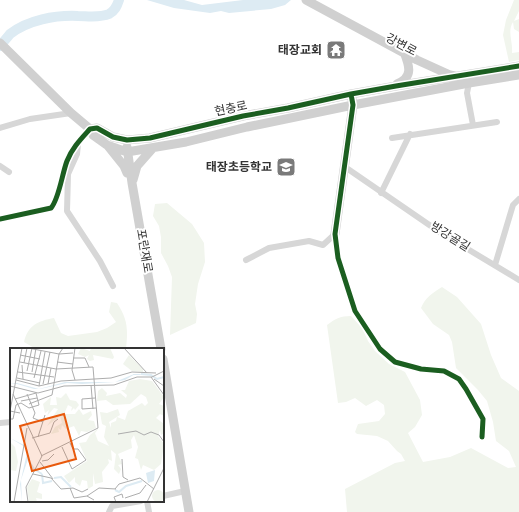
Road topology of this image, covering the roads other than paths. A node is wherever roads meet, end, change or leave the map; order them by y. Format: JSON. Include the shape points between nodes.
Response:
{"nodes":[{"id":1,"x":306,"y":0,"type":"edge"},
{"id":2,"x":317,"y":0,"type":"edge"},
{"id":3,"x":334,"y":12,"type":"junction"},
{"id":4,"x":0,"y":43,"type":"edge"},
{"id":5,"x":404,"y":52,"type":"junction"},
{"id":6,"x":519,"y":66,"type":"edge"},
{"id":7,"x":449,"y":73,"type":"junction"},
{"id":8,"x":519,"y":75,"type":"edge"},
{"id":9,"x":465,"y":79,"type":"junction"},
{"id":10,"x":382,"y":89,"type":"junction"},
{"id":11,"x":351,"y":94,"type":"junction"},
{"id":12,"x":353,"y":105,"type":"junction"},
{"id":13,"x":288,"y":108,"type":"junction"},
{"id":14,"x":71,"y":113,"type":"junction"},
{"id":15,"x":290,"y":118,"type":"junction"},
{"id":16,"x":497,"y":122,"type":"dead end"},
{"id":17,"x":473,"y":125,"type":"junction"},
{"id":18,"x":0,"y":128,"type":"edge"},
{"id":19,"x":90,"y":128,"type":"junction"},
{"id":20,"x":410,"y":134,"type":"junction"},
{"id":21,"x":392,"y":138,"type":"dead end"},
{"id":22,"x":127,"y":140,"type":"junction"},
{"id":23,"x":78,"y":144,"type":"junction"},
{"id":24,"x":107,"y":145,"type":"junction"},
{"id":25,"x":152,"y":149,"type":"junction"},
{"id":26,"x":127,"y":152,"type":"junction"},
{"id":27,"x":0,"y":166,"type":"edge"},
{"id":28,"x":345,"y":167,"type":"junction"},
{"id":29,"x":9,"y":172,"type":"dead end"},
{"id":30,"x":132,"y":183,"type":"junction"},
{"id":31,"x":381,"y":192,"type":"junction"},
{"id":32,"x":519,"y":199,"type":"edge"},
{"id":33,"x":0,"y":219,"type":"edge"},
{"id":34,"x":335,"y":234,"type":"junction"},
{"id":35,"x":246,"y":260,"type":"dead end"},
{"id":36,"x":496,"y":265,"type":"junction"},
{"id":37,"x":519,"y":280,"type":"edge"},
{"id":38,"x":113,"y":286,"type":"dead end"},
{"id":39,"x":161,"y":348,"type":"edge"},
{"id":40,"x":164,"y":369,"type":"edge"},
{"id":41,"x":167,"y":399,"type":"edge"},
{"id":42,"x":10,"y":422,"type":"edge"},
{"id":43,"x":0,"y":423,"type":"edge"},
{"id":44,"x":482,"y":437,"type":"dead end"},
{"id":45,"x":185,"y":491,"type":"junction"},
{"id":46,"x":164,"y":496,"type":"edge"},
{"id":47,"x":135,"y":502,"type":"edge"},
{"id":48,"x":147,"y":502,"type":"edge"},
{"id":49,"x":109,"y":512,"type":"edge"},
{"id":50,"x":149,"y":512,"type":"edge"},
{"id":51,"x":189,"y":512,"type":"edge"}],
"edges":[{"from":1,"to":3,"type":"street"},
{"from":2,"to":3,"type":"street"},
{"from":3,"to":5,"type":"street","name":"강변로"},
{"from":3,"to":7,"type":"street","name":"강변로"},
{"from":4,"to":14,"type":"street","name":"현충로"},
{"from":5,"to":7,"type":"street","name":"강변로"},
{"from":5,"to":10,"type":"street","via":[[409,68],[408,76],[403,82]]},
{"from":6,"to":9,"type":"street","name":"현충로"},
{"from":7,"to":9,"type":"street","name":"강변로"},
{"from":8,"to":9,"type":"street","name":"현충로"},
{"from":9,"to":10,"type":"street","name":"현충로"},
{"from":9,"to":12,"type":"street","name":"현충로"},
{"from":9,"to":17,"type":"street"},
{"from":10,"to":11,"type":"street","name":"현충로"},
{"from":11,"to":12,"type":"street"},
{"from":11,"to":13,"type":"street","name":"현충로"},
{"from":12,"to":15,"type":"street","name":"현충로"},
{"from":12,"to":28,"type":"street"},
{"from":13,"to":15,"type":"street"},
{"from":13,"to":22,"type":"street","name":"현충로","via":[[150,138]]},
{"from":14,"to":18,"type":"street","via":[[30,119]]},
{"from":14,"to":19,"type":"street","name":"현충로"},
{"from":15,"to":25,"type":"street","name":"현충로"},
{"from":16,"to":17,"type":"street"},
{"from":17,"to":20,"type":"street"},
{"from":19,"to":22,"type":"street","name":"현충로"},
{"from":19,"to":23,"type":"street"},
{"from":19,"to":24,"type":"street","name":"현충로","via":[[93,135]]},
{"from":20,"to":21,"type":"street"},
{"from":20,"to":31,"type":"street"},
{"from":22,"to":26,"type":"street","name":"포란재로"},
{"from":23,"to":33,"type":"street","via":[[72,149],[67,161],[56,203],[52,208]]},
{"from":23,"to":38,"type":"street","via":[[77,154],[68,174],[67,211]]},
{"from":24,"to":26,"type":"street","name":"현충로"},
{"from":24,"to":30,"type":"street","via":[[124,166]]},
{"from":25,"to":26,"type":"street","name":"현충로"},
{"from":25,"to":30,"type":"street","via":[[137,166]]},
{"from":26,"to":30,"type":"street","name":"포란재로"},
{"from":27,"to":29,"type":"street"},
{"from":28,"to":31,"type":"street","name":"방강골길"},
{"from":28,"to":34,"type":"street"},
{"from":30,"to":39,"type":"street","name":"포란재로"},
{"from":31,"to":36,"type":"street","name":"방강골길","via":[[441,233]]},
{"from":32,"to":36,"type":"street","via":[[513,205]]},
{"from":34,"to":35,"type":"street","via":[[322,245],[309,241],[269,248]]},
{"from":34,"to":44,"type":"street","via":[[338,258],[355,311],[380,349],[395,362],[421,369],[444,371],[458,379],[482,419]]},
{"from":36,"to":37,"type":"street","name":"방강골길"},
{"from":40,"to":41,"type":"street"},
{"from":41,"to":45,"type":"street"},
{"from":42,"to":43,"type":"street"},
{"from":45,"to":46,"type":"street"},
{"from":45,"to":51,"type":"street"},
{"from":47,"to":49,"type":"street","via":[[112,506]]},
{"from":48,"to":50,"type":"street"}]}
